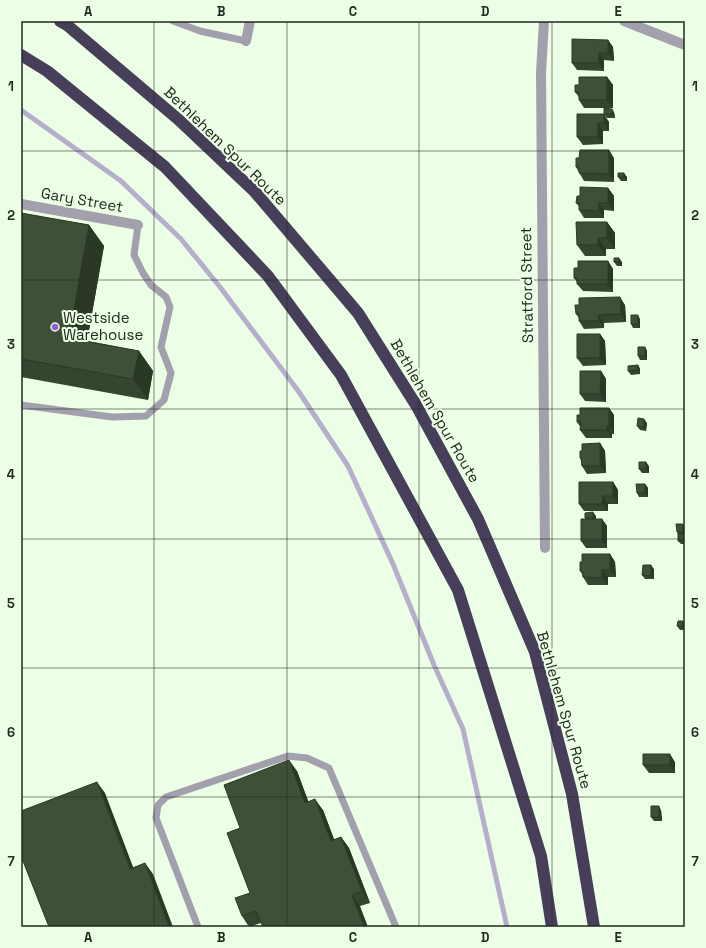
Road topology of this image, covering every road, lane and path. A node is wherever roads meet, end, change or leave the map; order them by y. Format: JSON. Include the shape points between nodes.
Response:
{"nodes":[{"id":1,"x":60,"y":21,"type":"edge"},
{"id":2,"x":173,"y":21,"type":"edge"},
{"id":3,"x":250,"y":21,"type":"edge"},
{"id":4,"x":544,"y":21,"type":"edge"},
{"id":5,"x":624,"y":21,"type":"edge"},
{"id":6,"x":246,"y":41,"type":"joint"},
{"id":7,"x":685,"y":45,"type":"edge"},
{"id":8,"x":21,"y":55,"type":"edge"},
{"id":9,"x":21,"y":204,"type":"edge"},
{"id":10,"x":138,"y":225,"type":"joint"},
{"id":11,"x":21,"y":405,"type":"edge"},
{"id":12,"x":545,"y":548,"type":"dead end"},
{"id":13,"x":198,"y":927,"type":"edge"},
{"id":14,"x":396,"y":927,"type":"edge"},
{"id":15,"x":552,"y":927,"type":"edge"},
{"id":16,"x":594,"y":927,"type":"edge"}],
"edges":[{"from":1,"to":16,"type":"highway","name":"Bethlehem Spur Route","via":[[179,120],[255,192],[358,313],[416,405],[478,519],[535,652],[572,794]]},
{"from":2,"to":6,"type":"lane","via":[[200,31]]},
{"from":3,"to":6,"type":"street"},
{"from":4,"to":12,"type":"street","name":"Stratford Street","via":[[541,81]]},
{"from":5,"to":7,"type":"street"},
{"from":8,"to":15,"type":"highway","via":[[47,71],[165,167],[268,276],[341,375],[458,590],[542,856]]},
{"from":9,"to":10,"type":"street","name":"Gary Street"},
{"from":10,"to":11,"type":"lane","via":[[134,255],[151,285],[166,297],[170,307],[161,347],[171,373],[164,400],[146,416],[112,418]]},
{"from":13,"to":14,"type":"lane","via":[[156,818],[158,805],[166,797],[288,756],[307,758],[330,768]]}]}
